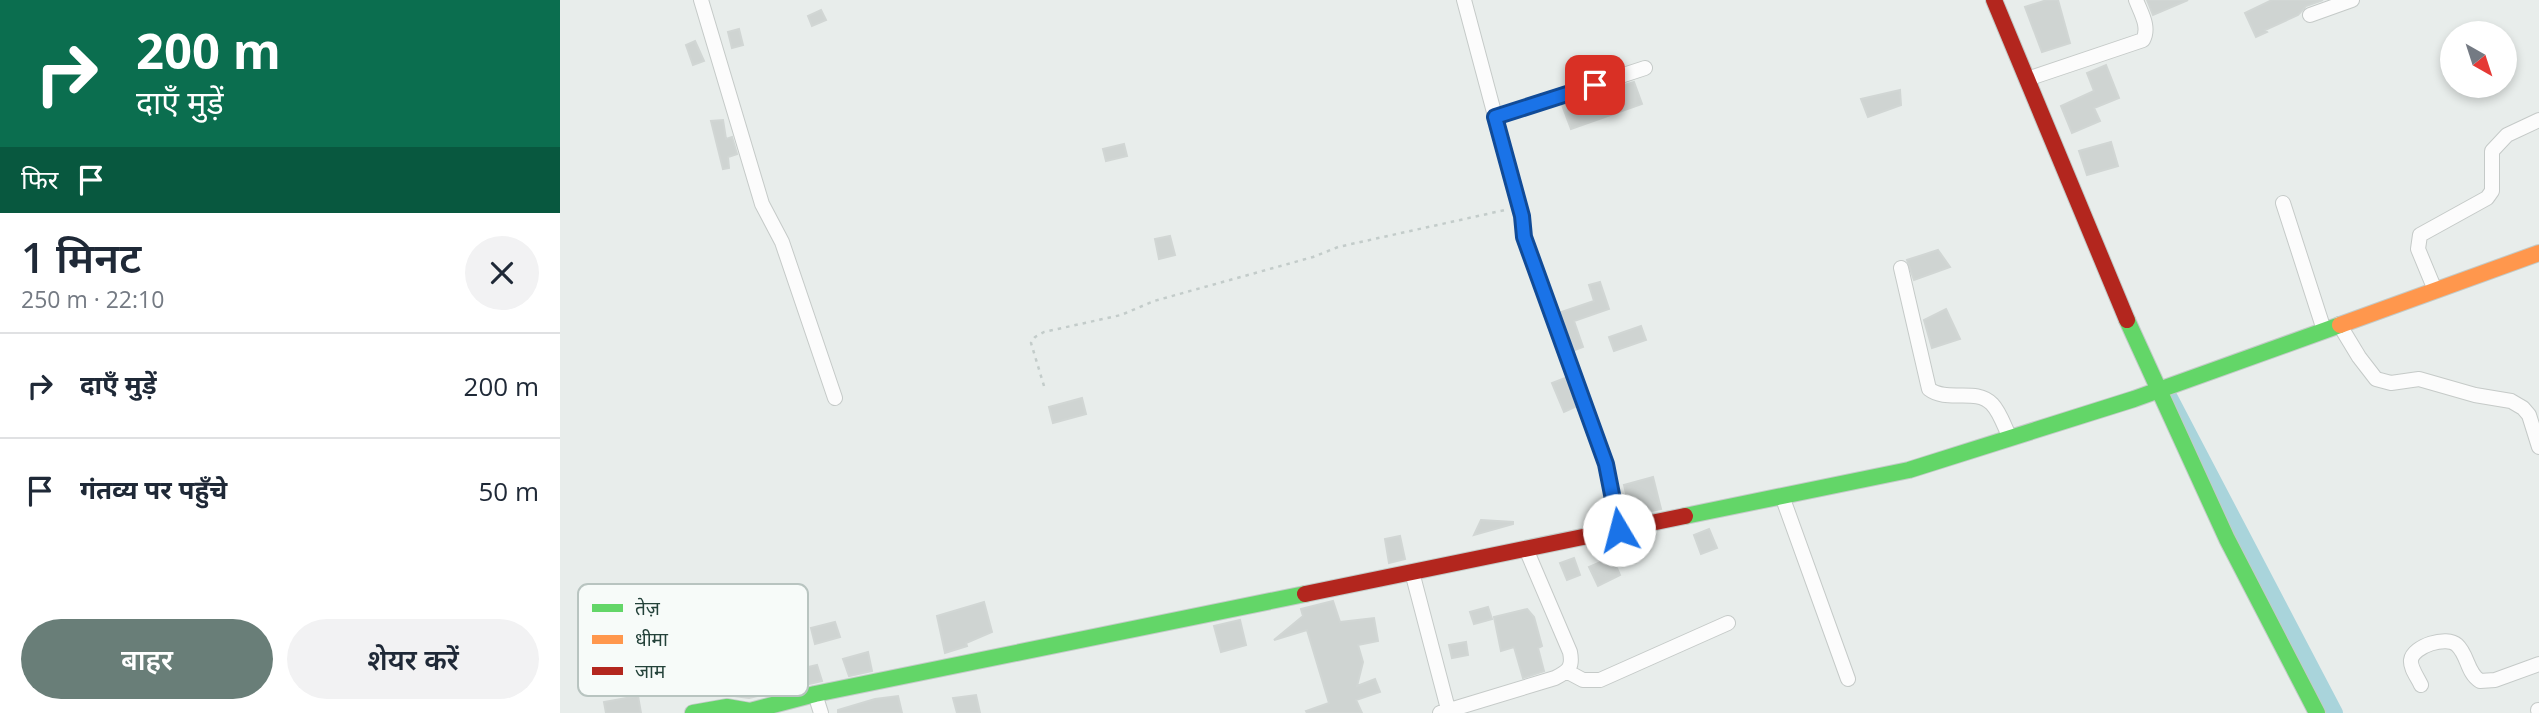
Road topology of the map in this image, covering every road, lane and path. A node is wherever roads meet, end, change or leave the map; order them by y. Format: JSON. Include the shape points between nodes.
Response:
{"nodes":[{"id":1,"x":701,"y":0,"type":"edge"},
{"id":2,"x":1464,"y":0,"type":"edge"},
{"id":3,"x":1994,"y":0,"type":"edge"},
{"id":4,"x":2136,"y":0,"type":"edge"},
{"id":5,"x":2352,"y":0,"type":"edge"},
{"id":6,"x":2310,"y":15,"type":"dead end"},
{"id":7,"x":1645,"y":68,"type":"dead end"},
{"id":8,"x":2032,"y":78,"type":"junction"},
{"id":9,"x":1495,"y":117,"type":"junction"},
{"id":10,"x":2539,"y":120,"type":"edge"},
{"id":11,"x":2283,"y":203,"type":"dead end"},
{"id":12,"x":1518,"y":207,"type":"junction"},
{"id":13,"x":2539,"y":253,"type":"edge"},
{"id":14,"x":1901,"y":268,"type":"dead end"},
{"id":15,"x":2435,"y":290,"type":"junction"},
{"id":16,"x":2331,"y":327,"type":"junction"},
{"id":17,"x":1044,"y":386,"type":"dead end"},
{"id":18,"x":2162,"y":388,"type":"junction"},
{"id":19,"x":835,"y":398,"type":"dead end"},
{"id":20,"x":2534,"y":414,"type":"edge"},
{"id":21,"x":2010,"y":438,"type":"junction"},
{"id":22,"x":2539,"y":447,"type":"edge"},
{"id":23,"x":1782,"y":496,"type":"junction"},
{"id":24,"x":1619,"y":530,"type":"junction"},
{"id":25,"x":1526,"y":549,"type":"junction"},
{"id":26,"x":1412,"y":572,"type":"junction"},
{"id":27,"x":1728,"y":623,"type":"dead end"},
{"id":28,"x":2539,"y":664,"type":"edge"},
{"id":29,"x":1568,"y":672,"type":"junction"},
{"id":30,"x":1848,"y":679,"type":"dead end"},
{"id":31,"x":2421,"y":685,"type":"dead end"},
{"id":32,"x":815,"y":694,"type":"junction"},
{"id":33,"x":807,"y":696,"type":"edge"},
{"id":34,"x":808,"y":696,"type":"edge"},
{"id":35,"x":728,"y":710,"type":"edge"},
{"id":36,"x":1444,"y":711,"type":"edge"},
{"id":37,"x":693,"y":713,"type":"edge"},
{"id":38,"x":821,"y":713,"type":"edge"},
{"id":39,"x":2316,"y":713,"type":"edge"}],
"edges":[{"from":1,"to":19,"type":"street","via":[[762,204],[782,242]]},
{"from":2,"to":9,"type":"street"},
{"from":3,"to":8,"type":"street"},
{"from":4,"to":8,"type":"street","via":[[2147,34],[2143,40]]},
{"from":5,"to":6,"type":"street"},
{"from":7,"to":9,"type":"street"},
{"from":8,"to":18,"type":"street"},
{"from":9,"to":12,"type":"street"},
{"from":10,"to":15,"type":"street","via":[[2507,135],[2492,150],[2492,191],[2487,198],[2420,235],[2418,249]]},
{"from":11,"to":16,"type":"street"},
{"from":12,"to":17,"type":"path","via":[[1338,247],[1121,315],[1044,332],[1031,342]]},
{"from":12,"to":24,"type":"street","via":[[1533,265],[1606,464]]},
{"from":13,"to":15,"type":"street"},
{"from":14,"to":21,"type":"street","via":[[1928,389],[1936,395],[1991,402]]},
{"from":15,"to":16,"type":"street"},
{"from":16,"to":18,"type":"street"},
{"from":16,"to":20,"type":"street","via":[[2383,383],[2419,379],[2511,401]]},
{"from":18,"to":21,"type":"street"},
{"from":18,"to":39,"type":"street","via":[[2274,635]]},
{"from":20,"to":22,"type":"street"},
{"from":21,"to":23,"type":"street","via":[[1909,470]]},
{"from":23,"to":24,"type":"street"},
{"from":23,"to":30,"type":"street"},
{"from":24,"to":25,"type":"street"},
{"from":25,"to":26,"type":"street"},
{"from":25,"to":29,"type":"street","via":[[1570,652],[1573,663]]},
{"from":26,"to":32,"type":"street"},
{"from":26,"to":36,"type":"street"},
{"from":27,"to":29,"type":"street","via":[[1600,680],[1583,680]]},
{"from":28,"to":31,"type":"street","via":[[2480,681],[2456,644],[2439,641],[2412,656],[2411,665]]},
{"from":29,"to":36,"type":"street"},
{"from":32,"to":34,"type":"street"},
{"from":32,"to":38,"type":"street"},
{"from":33,"to":35,"type":"street","via":[[750,711]]},
{"from":35,"to":37,"type":"street"}]}
